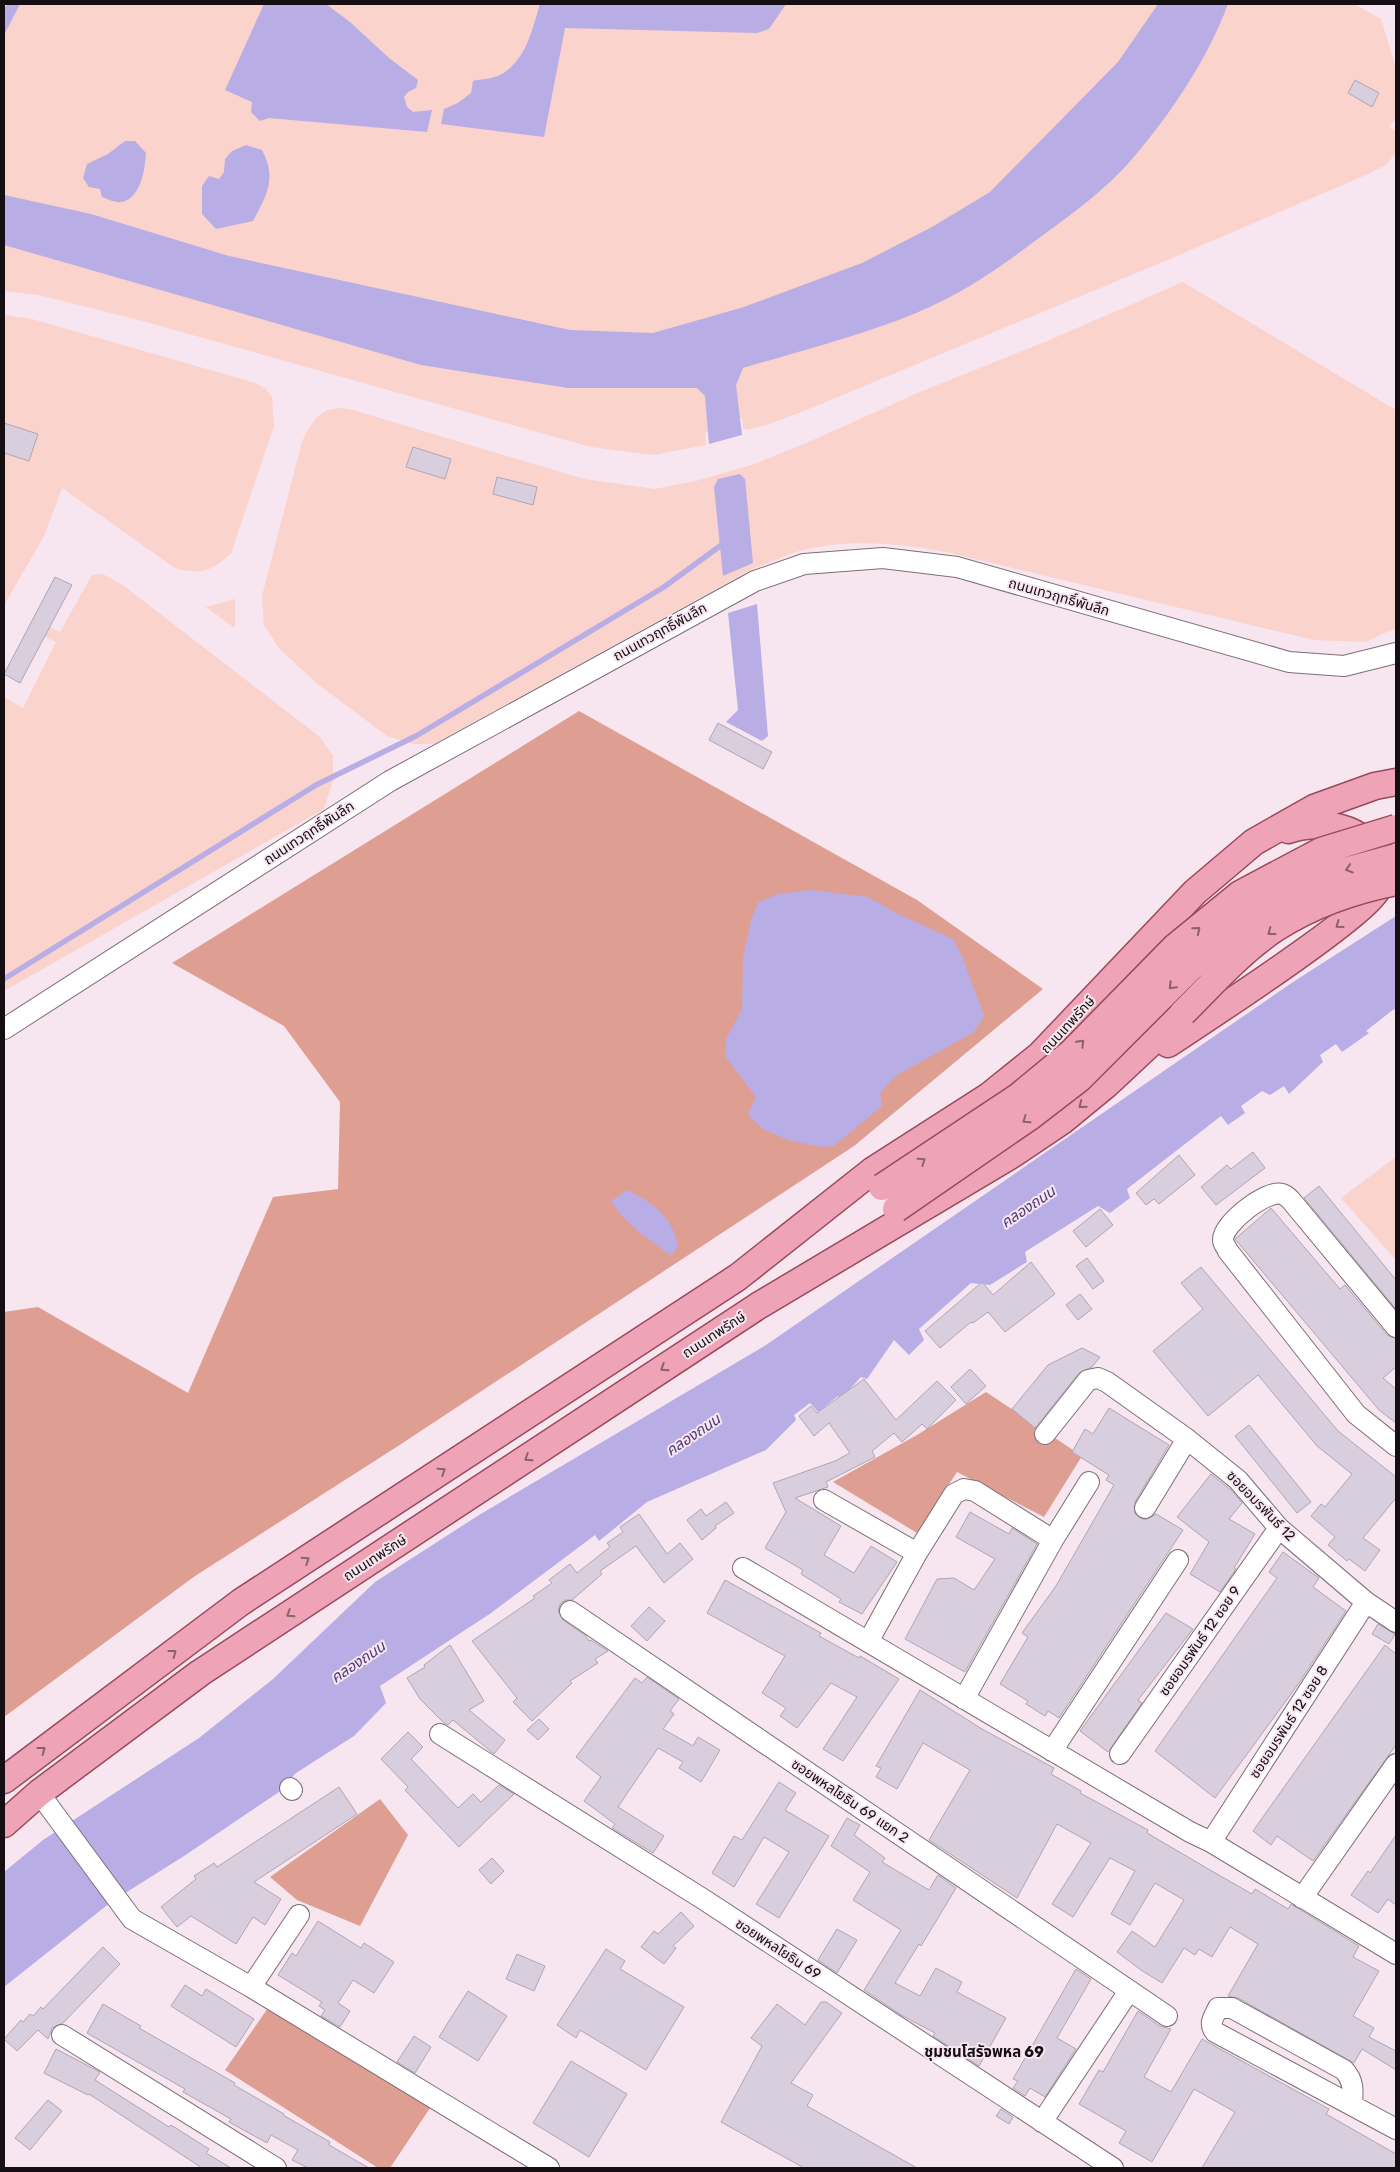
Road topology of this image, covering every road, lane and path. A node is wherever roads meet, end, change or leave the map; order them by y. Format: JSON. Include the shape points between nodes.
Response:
{"nodes":[{"id":1,"x":1396,"y":653,"type":"edge"},
{"id":2,"x":1396,"y":782,"type":"edge"},
{"id":3,"x":1396,"y":828,"type":"edge"},
{"id":4,"x":1254,"y":842,"type":"junction"},
{"id":5,"x":1396,"y":857,"type":"edge"},
{"id":6,"x":1396,"y":882,"type":"edge"},
{"id":7,"x":4,"y":1029,"type":"edge"},
{"id":8,"x":1107,"y":1084,"type":"junction"},
{"id":9,"x":738,"y":1277,"type":"junction"},
{"id":10,"x":758,"y":1306,"type":"junction"},
{"id":11,"x":1396,"y":1327,"type":"edge"},
{"id":12,"x":1045,"y":1434,"type":"dead end"},
{"id":13,"x":1187,"y":1439,"type":"junction"},
{"id":14,"x":1396,"y":1446,"type":"edge"},
{"id":15,"x":1089,"y":1482,"type":"dead end"},
{"id":16,"x":824,"y":1500,"type":"dead end"},
{"id":17,"x":1145,"y":1508,"type":"dead end"},
{"id":18,"x":1279,"y":1528,"type":"junction"},
{"id":19,"x":1053,"y":1540,"type":"junction"},
{"id":20,"x":917,"y":1553,"type":"junction"},
{"id":21,"x":1178,"y":1560,"type":"dead end"},
{"id":22,"x":743,"y":1568,"type":"dead end"},
{"id":23,"x":1366,"y":1602,"type":"junction"},
{"id":24,"x":570,"y":1612,"type":"dead end"},
{"id":25,"x":1396,"y":1622,"type":"edge"},
{"id":26,"x":868,"y":1642,"type":"junction"},
{"id":27,"x":964,"y":1699,"type":"junction"},
{"id":28,"x":440,"y":1734,"type":"dead end"},
{"id":29,"x":1052,"y":1750,"type":"junction"},
{"id":30,"x":1120,"y":1754,"type":"dead end"},
{"id":31,"x":1396,"y":1764,"type":"edge"},
{"id":32,"x":4,"y":1780,"type":"edge"},
{"id":33,"x":39,"y":1794,"type":"junction"},
{"id":34,"x":4,"y":1824,"type":"edge"},
{"id":35,"x":1211,"y":1842,"type":"junction"},
{"id":36,"x":1302,"y":1898,"type":"junction"},
{"id":37,"x":299,"y":1916,"type":"dead end"},
{"id":38,"x":1396,"y":1954,"type":"edge"},
{"id":39,"x":251,"y":1987,"type":"junction"},
{"id":40,"x":1130,"y":1991,"type":"junction"},
{"id":41,"x":1167,"y":2016,"type":"dead end"},
{"id":42,"x":62,"y":2035,"type":"dead end"},
{"id":43,"x":1352,"y":2105,"type":"junction"},
{"id":44,"x":1042,"y":2122,"type":"junction"},
{"id":45,"x":1396,"y":2129,"type":"edge"},
{"id":46,"x":276,"y":2168,"type":"edge"},
{"id":47,"x":549,"y":2168,"type":"edge"},
{"id":48,"x":1113,"y":2168,"type":"edge"}],
"edges":[{"from":1,"to":7,"type":"street","name":"ถนนเทวฤทธิ์พันลึก","via":[[1344,666],[1288,662],[957,567],[883,558],[804,564],[754,581],[390,781]]},
{"from":2,"to":4,"type":"main road","name":"ถนนเทพรักษ์","via":[[1375,786],[1314,808]]},
{"from":9,"to":3,"type":"main road","name":"ถนนเทพรักษ์","one_way":true,"bridge":true,"via":[[882,1188],[1026,1090],[1072,1053],[1175,947],[1240,894],[1321,851]]},
{"from":4,"to":8,"type":"main road","one_way":true,"via":[[1296,828],[1319,825],[1344,828],[1369,844],[1376,855],[1381,872],[1378,889],[1365,905],[1336,927]]},
{"from":4,"to":9,"type":"main road","name":"ถนนเทพรักษ์","via":[[1195,892],[1040,1055],[989,1096],[872,1171]]},
{"from":5,"to":10,"type":"main road","name":"ถนนเทพรักษ์","one_way":true,"bridge":true,"via":[[1330,875],[1252,916],[1190,968],[1079,1078],[1031,1116]]},
{"from":6,"to":8,"type":"main road","name":"ถนนเทพรักษ์","one_way":true,"bridge":true,"via":[[1325,903],[1276,928],[1241,955]]},
{"from":8,"to":10,"type":"main road","name":"ถนนเทพรักษ์","one_way":true,"via":[[1062,1121],[1013,1154]]},
{"from":32,"to":9,"type":"main road","name":"ถนนเทพรักษ์","one_way":true,"via":[[241,1602]]},
{"from":10,"to":33,"type":"main road","name":"ถนนเทพรักษ์","one_way":true,"via":[[200,1673]]},
{"from":11,"to":14,"type":"street","via":[[1294,1204],[1282,1194],[1273,1194],[1243,1212],[1226,1230],[1223,1241],[1228,1251],[1356,1414]]},
{"from":12,"to":13,"type":"street","name":"ซอยอมรพันธ์ 12","via":[[1088,1380],[1098,1378]]},
{"from":13,"to":17,"type":"street"},
{"from":13,"to":18,"type":"street","name":"ซอยอมรพันธ์ 12","via":[[1238,1480]]},
{"from":15,"to":19,"type":"street"},
{"from":16,"to":20,"type":"street"},
{"from":18,"to":23,"type":"street","name":"ซอยอมรพันธ์ 12"},
{"from":18,"to":30,"type":"street","name":"ซอยอมรพันธ์ 12 ซอย 9"},
{"from":19,"to":20,"type":"street","via":[[975,1491],[964,1489],[954,1494]]},
{"from":19,"to":27,"type":"street"},
{"from":20,"to":26,"type":"street"},
{"from":21,"to":29,"type":"street"},
{"from":22,"to":26,"type":"street"},
{"from":23,"to":25,"type":"street","name":"ซอยอมรพันธ์ 12"},
{"from":23,"to":35,"type":"street","name":"ซอยอมรพันธ์ 12 ซอย 8"},
{"from":24,"to":40,"type":"street","name":"ซอยพหลโยธิน 69 แยก 2"},
{"from":26,"to":27,"type":"street"},
{"from":27,"to":29,"type":"street"},
{"from":28,"to":44,"type":"street","name":"ซอยพหลโยธิน 69","via":[[703,1899]]},
{"from":29,"to":35,"type":"street"},
{"from":31,"to":36,"type":"street"},
{"from":33,"to":34,"type":"main road","name":"ถนนเทพรักษ์"},
{"from":33,"to":39,"type":"street","via":[[132,1919]]},
{"from":35,"to":36,"type":"street"},
{"from":36,"to":38,"type":"street"},
{"from":37,"to":39,"type":"street"},
{"from":39,"to":47,"type":"street"},
{"from":40,"to":41,"type":"street","name":"ซอยพหลโยธิน 69 แยก 2"},
{"from":40,"to":44,"type":"street"},
{"from":42,"to":46,"type":"street"},
{"from":43,"to":43,"type":"street","via":[[1215,2032],[1211,2021],[1218,2008],[1232,2008],[1344,2070],[1351,2077]]},
{"from":43,"to":45,"type":"street"},
{"from":44,"to":48,"type":"street","name":"ซอยพหลโยธิน 69"}]}
